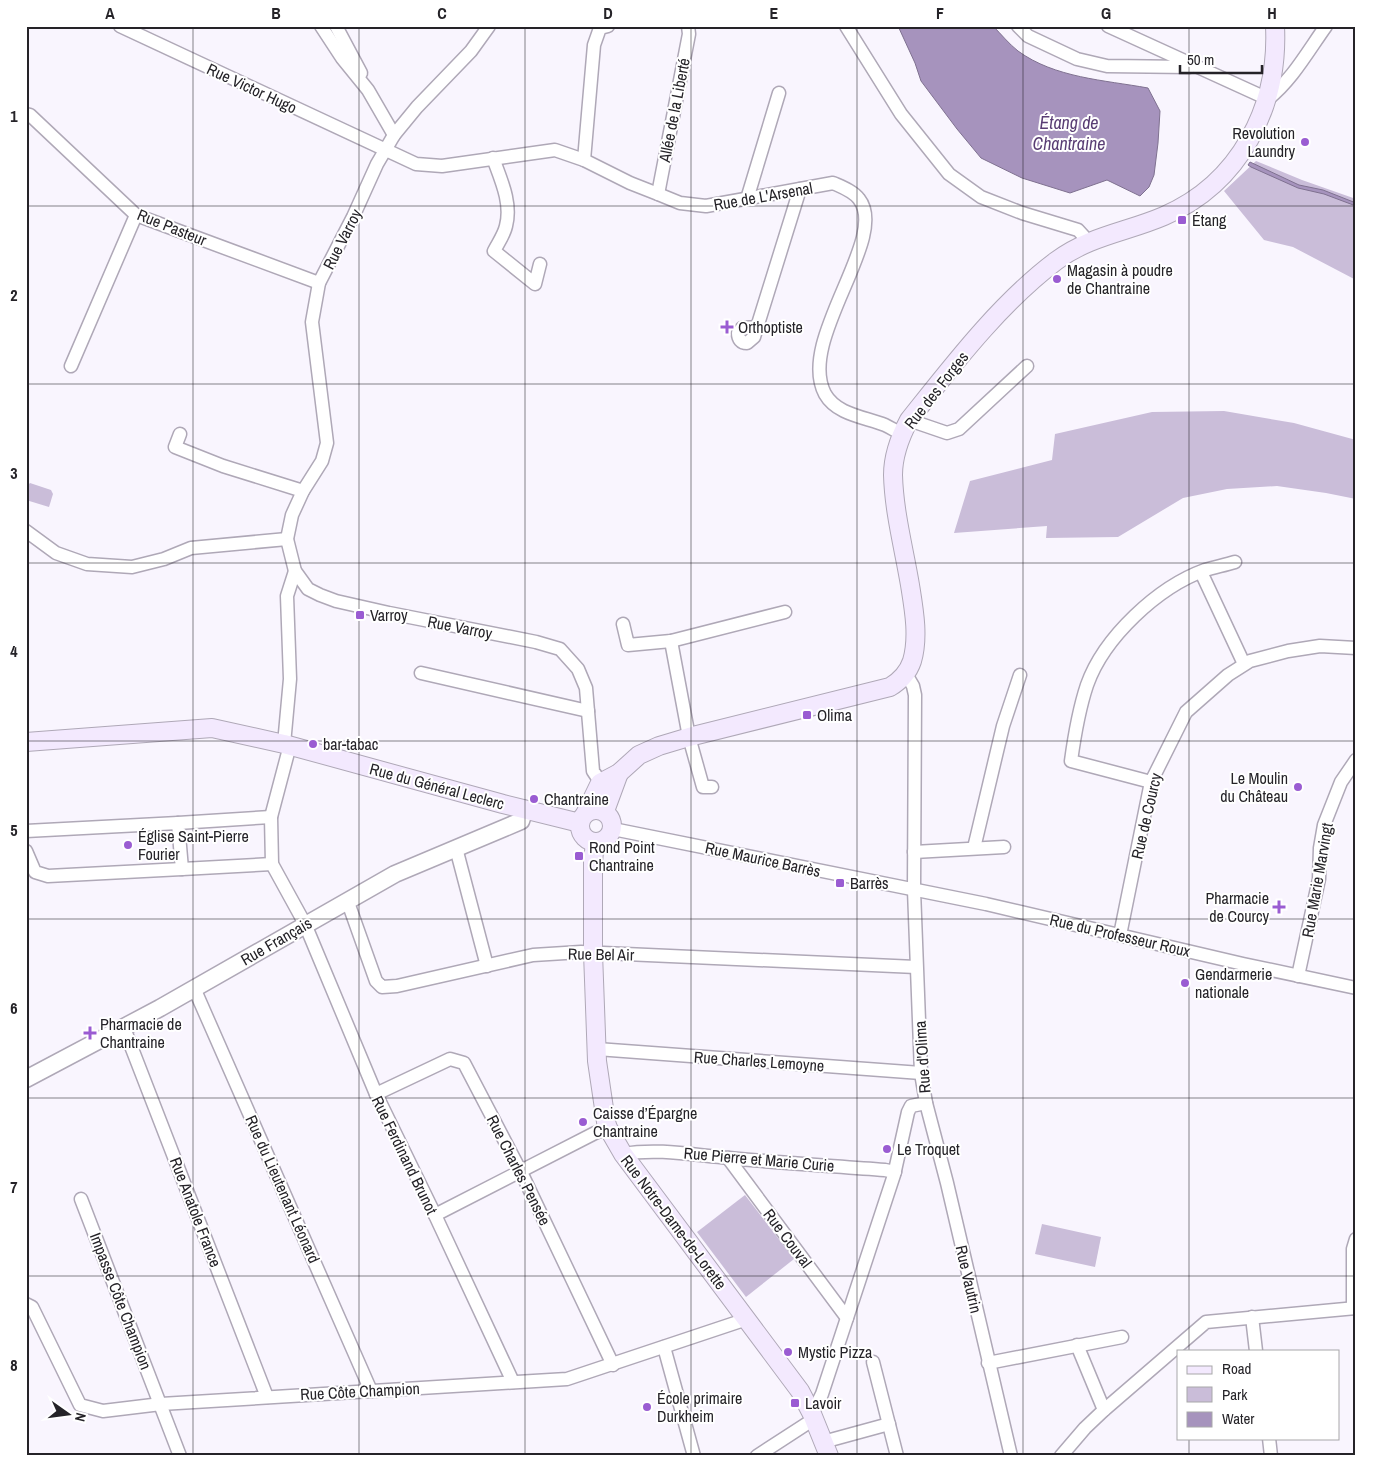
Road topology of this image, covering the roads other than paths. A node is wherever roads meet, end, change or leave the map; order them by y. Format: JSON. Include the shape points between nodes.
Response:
{"nodes":[{"id":1,"x":120,"y":26,"type":"edge"},
{"id":2,"x":321,"y":26,"type":"edge"},
{"id":3,"x":336,"y":26,"type":"edge"},
{"id":4,"x":489,"y":26,"type":"edge"},
{"id":5,"x":608,"y":26,"type":"edge"},
{"id":6,"x":688,"y":26,"type":"edge"},
{"id":7,"x":846,"y":26,"type":"edge"},
{"id":8,"x":1018,"y":26,"type":"edge"},
{"id":9,"x":1108,"y":26,"type":"edge"},
{"id":10,"x":1275,"y":26,"type":"edge"},
{"id":11,"x":1326,"y":26,"type":"edge"},
{"id":12,"x":1197,"y":67,"type":"junction"},
{"id":13,"x":368,"y":90,"type":"junction"},
{"id":14,"x":779,"y":93,"type":"dead end"},
{"id":15,"x":1268,"y":99,"type":"junction"},
{"id":16,"x":26,"y":114,"type":"edge"},
{"id":17,"x":394,"y":135,"type":"junction"},
{"id":18,"x":385,"y":149,"type":"junction"},
{"id":19,"x":494,"y":158,"type":"junction"},
{"id":20,"x":584,"y":160,"type":"junction"},
{"id":21,"x":800,"y":189,"type":"junction"},
{"id":22,"x":658,"y":194,"type":"junction"},
{"id":23,"x":747,"y":199,"type":"junction"},
{"id":24,"x":136,"y":214,"type":"junction"},
{"id":25,"x":1089,"y":242,"type":"junction"},
{"id":26,"x":540,"y":264,"type":"dead end"},
{"id":27,"x":319,"y":284,"type":"junction"},
{"id":28,"x":757,"y":327,"type":"dead end"},
{"id":29,"x":71,"y":366,"type":"dead end"},
{"id":30,"x":1027,"y":366,"type":"dead end"},
{"id":31,"x":906,"y":427,"type":"junction"},
{"id":32,"x":180,"y":434,"type":"dead end"},
{"id":33,"x":303,"y":492,"type":"junction"},
{"id":34,"x":26,"y":531,"type":"edge"},
{"id":35,"x":287,"y":540,"type":"junction"},
{"id":36,"x":1235,"y":562,"type":"dead end"},
{"id":37,"x":295,"y":571,"type":"junction"},
{"id":38,"x":1201,"y":572,"type":"junction"},
{"id":39,"x":785,"y":612,"type":"dead end"},
{"id":40,"x":623,"y":624,"type":"dead end"},
{"id":41,"x":671,"y":641,"type":"junction"},
{"id":42,"x":1356,"y":648,"type":"edge"},
{"id":43,"x":1244,"y":664,"type":"junction"},
{"id":44,"x":421,"y":673,"type":"dead end"},
{"id":45,"x":906,"y":674,"type":"junction"},
{"id":46,"x":1020,"y":675,"type":"dead end"},
{"id":47,"x":588,"y":711,"type":"junction"},
{"id":48,"x":688,"y":738,"type":"junction"},
{"id":49,"x":26,"y":742,"type":"edge"},
{"id":50,"x":287,"y":745,"type":"junction"},
{"id":51,"x":1356,"y":760,"type":"edge"},
{"id":52,"x":1151,"y":782,"type":"junction"},
{"id":53,"x":712,"y":787,"type":"dead end"},
{"id":54,"x":605,"y":789,"type":"junction"},
{"id":55,"x":525,"y":809,"type":"junction"},
{"id":56,"x":605,"y":811,"type":"junction"},
{"id":57,"x":271,"y":818,"type":"junction"},
{"id":58,"x":583,"y":818,"type":"junction"},
{"id":59,"x":178,"y":823,"type":"junction"},
{"id":60,"x":613,"y":828,"type":"junction"},
{"id":61,"x":26,"y":831,"type":"edge"},
{"id":62,"x":595,"y":842,"type":"junction"},
{"id":63,"x":1004,"y":846,"type":"dead end"},
{"id":64,"x":456,"y":848,"type":"junction"},
{"id":65,"x":974,"y":848,"type":"junction"},
{"id":66,"x":26,"y":851,"type":"edge"},
{"id":67,"x":914,"y":852,"type":"junction"},
{"id":68,"x":272,"y":864,"type":"junction"},
{"id":69,"x":182,"y":869,"type":"junction"},
{"id":70,"x":914,"y":890,"type":"junction"},
{"id":71,"x":346,"y":902,"type":"junction"},
{"id":72,"x":305,"y":924,"type":"junction"},
{"id":73,"x":1120,"y":935,"type":"junction"},
{"id":74,"x":593,"y":953,"type":"junction"},
{"id":75,"x":487,"y":966,"type":"junction"},
{"id":76,"x":916,"y":966,"type":"junction"},
{"id":77,"x":1298,"y":976,"type":"junction"},
{"id":78,"x":194,"y":988,"type":"junction"},
{"id":79,"x":1356,"y":988,"type":"edge"},
{"id":80,"x":124,"y":1028,"type":"junction"},
{"id":81,"x":597,"y":1049,"type":"junction"},
{"id":82,"x":922,"y":1073,"type":"junction"},
{"id":83,"x":26,"y":1078,"type":"edge"},
{"id":84,"x":376,"y":1094,"type":"junction"},
{"id":85,"x":926,"y":1103,"type":"junction"},
{"id":86,"x":608,"y":1128,"type":"junction"},
{"id":87,"x":623,"y":1154,"type":"junction"},
{"id":88,"x":728,"y":1158,"type":"junction"},
{"id":89,"x":521,"y":1172,"type":"junction"},
{"id":90,"x":895,"y":1172,"type":"junction"},
{"id":91,"x":81,"y":1199,"type":"dead end"},
{"id":92,"x":435,"y":1215,"type":"junction"},
{"id":93,"x":1356,"y":1239,"type":"edge"},
{"id":94,"x":26,"y":1304,"type":"edge"},
{"id":95,"x":1354,"y":1308,"type":"edge"},
{"id":96,"x":847,"y":1318,"type":"junction"},
{"id":97,"x":1252,"y":1318,"type":"junction"},
{"id":98,"x":747,"y":1319,"type":"junction"},
{"id":99,"x":1122,"y":1338,"type":"dead end"},
{"id":100,"x":1077,"y":1346,"type":"junction"},
{"id":101,"x":664,"y":1347,"type":"junction"},
{"id":102,"x":1256,"y":1350,"type":"edge"},
{"id":103,"x":873,"y":1362,"type":"dead end"},
{"id":104,"x":988,"y":1364,"type":"junction"},
{"id":105,"x":613,"y":1365,"type":"junction"},
{"id":106,"x":513,"y":1382,"type":"junction"},
{"id":107,"x":371,"y":1391,"type":"junction"},
{"id":108,"x":267,"y":1397,"type":"junction"},
{"id":109,"x":161,"y":1404,"type":"junction"},
{"id":110,"x":1104,"y":1410,"type":"junction"},
{"id":111,"x":813,"y":1417,"type":"junction"},
{"id":112,"x":889,"y":1424,"type":"junction"},
{"id":113,"x":1269,"y":1440,"type":"edge"},
{"id":114,"x":826,"y":1449,"type":"edge"},
{"id":115,"x":180,"y":1456,"type":"edge"},
{"id":116,"x":694,"y":1456,"type":"edge"},
{"id":117,"x":757,"y":1456,"type":"edge"},
{"id":118,"x":897,"y":1456,"type":"edge"},
{"id":119,"x":1011,"y":1456,"type":"edge"},
{"id":120,"x":1061,"y":1456,"type":"edge"},
{"id":121,"x":1271,"y":1456,"type":"edge"}],
"edges":[{"from":1,"to":18,"type":"street","name":"Rue Victor Hugo"},
{"from":2,"to":13,"type":"street"},
{"from":3,"to":13,"type":"street"},
{"from":4,"to":17,"type":"street","name":"Rue Varroy","via":[[471,51]]},
{"from":5,"to":20,"type":"street","via":[[600,28],[594,45]]},
{"from":6,"to":22,"type":"street","name":"Allée de la Liberté"},
{"from":7,"to":25,"type":"street","via":[[901,114],[949,174],[981,197],[1078,230]]},
{"from":8,"to":12,"type":"street","via":[[1028,36],[1077,59],[1107,66]]},
{"from":9,"to":12,"type":"street"},
{"from":10,"to":15,"type":"main road","name":"Rue des Forges","via":[[1274,70]]},
{"from":11,"to":15,"type":"street","via":[[1291,76]]},
{"from":12,"to":15,"type":"street"},
{"from":13,"to":17,"type":"street"},
{"from":14,"to":23,"type":"street"},
{"from":15,"to":25,"type":"main road","name":"Rue des Forges","via":[[1247,143],[1209,189],[1163,217]]},
{"from":16,"to":24,"type":"street","name":"Rue Pasteur","via":[[30,114]]},
{"from":17,"to":18,"type":"street","name":"Rue Varroy"},
{"from":18,"to":19,"type":"street","name":"Rue de L'Arsenal","via":[[416,164],[442,166]]},
{"from":18,"to":27,"type":"street","name":"Rue Varroy"},
{"from":19,"to":20,"type":"street","name":"Rue de L'Arsenal","via":[[555,150]]},
{"from":19,"to":26,"type":"street","via":[[509,210],[506,228],[494,251],[535,284]]},
{"from":20,"to":22,"type":"street","name":"Rue de L'Arsenal"},
{"from":21,"to":23,"type":"street","name":"Rue de L'Arsenal"},
{"from":21,"to":28,"type":"street"},
{"from":21,"to":31,"type":"street","name":"Rue de L'Arsenal","via":[[833,183],[859,199],[865,211],[865,232],[822,345],[818,370],[825,395],[838,408],[885,425]]},
{"from":22,"to":23,"type":"street","name":"Rue de L'Arsenal","via":[[706,206]]},
{"from":24,"to":27,"type":"street","name":"Rue Pasteur"},
{"from":24,"to":29,"type":"street"},
{"from":25,"to":31,"type":"main road","name":"Rue des Forges","via":[[1055,262],[1020,291],[990,322]]},
{"from":27,"to":33,"type":"street","name":"Rue Varroy","via":[[312,322],[327,443],[322,460]]},
{"from":30,"to":31,"type":"street","name":"Rue de L'Arsenal","via":[[959,429],[947,433]]},
{"from":31,"to":45,"type":"main road","name":"Rue des Forges","via":[[893,473],[916,630],[914,652]]},
{"from":32,"to":33,"type":"street","via":[[175,447]]},
{"from":33,"to":35,"type":"street","name":"Rue Varroy","via":[[292,515]]},
{"from":34,"to":35,"type":"street","via":[[56,553],[87,564],[132,567],[191,548]]},
{"from":35,"to":37,"type":"street","name":"Rue Varroy"},
{"from":36,"to":38,"type":"street"},
{"from":37,"to":47,"type":"street","name":"Rue Varroy","via":[[308,589],[336,601],[560,649],[578,669],[586,688]]},
{"from":37,"to":50,"type":"street","via":[[287,596],[290,679]]},
{"from":38,"to":43,"type":"street"},
{"from":38,"to":52,"type":"street","via":[[1168,589],[1133,617],[1107,647],[1087,685],[1071,761]]},
{"from":39,"to":41,"type":"street"},
{"from":40,"to":41,"type":"street","via":[[628,645]]},
{"from":41,"to":48,"type":"street"},
{"from":42,"to":43,"type":"street","name":"Rue de Courcy","via":[[1304,648]]},
{"from":43,"to":52,"type":"street","name":"Rue de Courcy","via":[[1186,712]]},
{"from":44,"to":47,"type":"street"},
{"from":45,"to":48,"type":"main road","via":[[890,687]]},
{"from":45,"to":67,"type":"street","name":"Rue d'Olima","via":[[915,695]]},
{"from":46,"to":65,"type":"street","via":[[1003,726]]},
{"from":47,"to":54,"type":"street","name":"Rue Varroy","via":[[593,771]]},
{"from":48,"to":53,"type":"street","via":[[704,787]]},
{"from":48,"to":54,"type":"main road","via":[[639,755]]},
{"from":49,"to":50,"type":"main road","name":"Rue du Général Leclerc","via":[[212,728]]},
{"from":50,"to":55,"type":"main road","name":"Rue du Général Leclerc"},
{"from":50,"to":57,"type":"street"},
{"from":51,"to":77,"type":"street","name":"Rue Marie Marvingt","via":[[1341,782],[1324,826],[1319,879]]},
{"from":52,"to":73,"type":"street","name":"Rue de Courcy"},
{"from":54,"to":56,"type":"main road"},
{"from":54,"to":58,"type":"main road"},
{"from":55,"to":58,"type":"main road","name":"Rue du Général Leclerc"},
{"from":55,"to":64,"type":"street","name":"Rue Français","via":[[521,821]]},
{"from":56,"to":58,"type":"main road","via":[[596,809]]},
{"from":56,"to":60,"type":"main road"},
{"from":57,"to":59,"type":"street"},
{"from":57,"to":68,"type":"street"},
{"from":58,"to":62,"type":"main road","via":[[580,830],[583,836]]},
{"from":59,"to":61,"type":"street"},
{"from":59,"to":69,"type":"street"},
{"from":60,"to":62,"type":"main road","via":[[606,839]]},
{"from":60,"to":70,"type":"street","name":"Rue Maurice Barrès"},
{"from":62,"to":74,"type":"main road","name":"Rue Notre-Dame-de-Lorette"},
{"from":63,"to":65,"type":"street"},
{"from":64,"to":71,"type":"street","name":"Rue Français","via":[[395,874]]},
{"from":64,"to":75,"type":"street"},
{"from":65,"to":67,"type":"street"},
{"from":66,"to":69,"type":"street","via":[[35,872],[48,876]]},
{"from":67,"to":70,"type":"street","name":"Rue d'Olima"},
{"from":68,"to":69,"type":"street"},
{"from":68,"to":72,"type":"street","name":"Rue Ferdinand Brunot"},
{"from":70,"to":73,"type":"street","name":"Rue du Professeur Roux"},
{"from":70,"to":76,"type":"street","name":"Rue d'Olima"},
{"from":71,"to":72,"type":"street","name":"Rue Français"},
{"from":71,"to":75,"type":"street","name":"Rue Bel Air","via":[[376,981],[382,987]]},
{"from":72,"to":78,"type":"street","name":"Rue Français"},
{"from":72,"to":84,"type":"street","name":"Rue Ferdinand Brunot"},
{"from":73,"to":77,"type":"street","name":"Rue du Professeur Roux"},
{"from":74,"to":75,"type":"street","name":"Rue Bel Air","via":[[533,955]]},
{"from":74,"to":76,"type":"street","name":"Rue Bel Air"},
{"from":74,"to":81,"type":"main road","name":"Rue Notre-Dame-de-Lorette"},
{"from":76,"to":82,"type":"street","name":"Rue d'Olima"},
{"from":77,"to":79,"type":"street","name":"Rue du Professeur Roux"},
{"from":78,"to":80,"type":"street","name":"Rue Français"},
{"from":78,"to":107,"type":"street","name":"Rue du Lieutenant Léonard"},
{"from":80,"to":83,"type":"street","name":"Rue Français"},
{"from":80,"to":108,"type":"street","name":"Rue Anatole France"},
{"from":81,"to":82,"type":"street","name":"Rue Charles Lemoyne"},
{"from":81,"to":86,"type":"main road","name":"Rue Notre-Dame-de-Lorette"},
{"from":82,"to":85,"type":"street","name":"Rue d'Olima"},
{"from":84,"to":89,"type":"street","name":"Rue Charles Pensée","via":[[450,1059],[464,1062]]},
{"from":84,"to":92,"type":"street","name":"Rue Ferdinand Brunot"},
{"from":85,"to":90,"type":"street","name":"Rue d'Olima","via":[[911,1106],[908,1112]]},
{"from":85,"to":104,"type":"street","name":"Rue Vautrin"},
{"from":86,"to":87,"type":"main road","name":"Rue Notre-Dame-de-Lorette"},
{"from":86,"to":89,"type":"street"},
{"from":87,"to":88,"type":"street","name":"Rue Pierre et Marie Curie","via":[[668,1152]]},
{"from":87,"to":98,"type":"main road","name":"Rue Notre-Dame-de-Lorette"},
{"from":88,"to":90,"type":"street","name":"Rue Pierre et Marie Curie"},
{"from":88,"to":96,"type":"street","name":"Rue Couval"},
{"from":89,"to":92,"type":"street"},
{"from":89,"to":105,"type":"street","name":"Rue Charles Pensée"},
{"from":90,"to":96,"type":"street","name":"Rue d'Olima"},
{"from":91,"to":109,"type":"street","name":"Impasse Côte Champion"},
{"from":92,"to":106,"type":"street","name":"Rue Ferdinand Brunot"},
{"from":93,"to":95,"type":"street"},
{"from":94,"to":109,"type":"street","name":"Rue Côte Champion","via":[[32,1307],[80,1405],[103,1411]]},
{"from":95,"to":97,"type":"street"},
{"from":96,"to":111,"type":"street","name":"Rue d'Olima"},
{"from":97,"to":102,"type":"street"},
{"from":97,"to":110,"type":"street","via":[[1206,1322]]},
{"from":98,"to":101,"type":"street","name":"Rue Côte Champion"},
{"from":98,"to":111,"type":"main road","name":"Rue Notre-Dame-de-Lorette","via":[[800,1391]]},
{"from":99,"to":100,"type":"street"},
{"from":100,"to":104,"type":"street"},
{"from":100,"to":110,"type":"street"},
{"from":101,"to":105,"type":"street","name":"Rue Côte Champion"},
{"from":101,"to":116,"type":"street"},
{"from":103,"to":112,"type":"street"},
{"from":104,"to":119,"type":"street","name":"Rue Vautrin"},
{"from":105,"to":106,"type":"street","name":"Rue Côte Champion","via":[[567,1379]]},
{"from":106,"to":107,"type":"street","name":"Rue Côte Champion"},
{"from":107,"to":108,"type":"street","name":"Rue Côte Champion"},
{"from":108,"to":109,"type":"street","name":"Rue Côte Champion"},
{"from":109,"to":115,"type":"street","name":"Impasse Côte Champion"},
{"from":110,"to":120,"type":"street"},
{"from":111,"to":114,"type":"main road","name":"Rue Notre-Dame-de-Lorette"},
{"from":111,"to":117,"type":"street"},
{"from":112,"to":114,"type":"street"},
{"from":112,"to":118,"type":"street"},
{"from":113,"to":121,"type":"street"}]}
